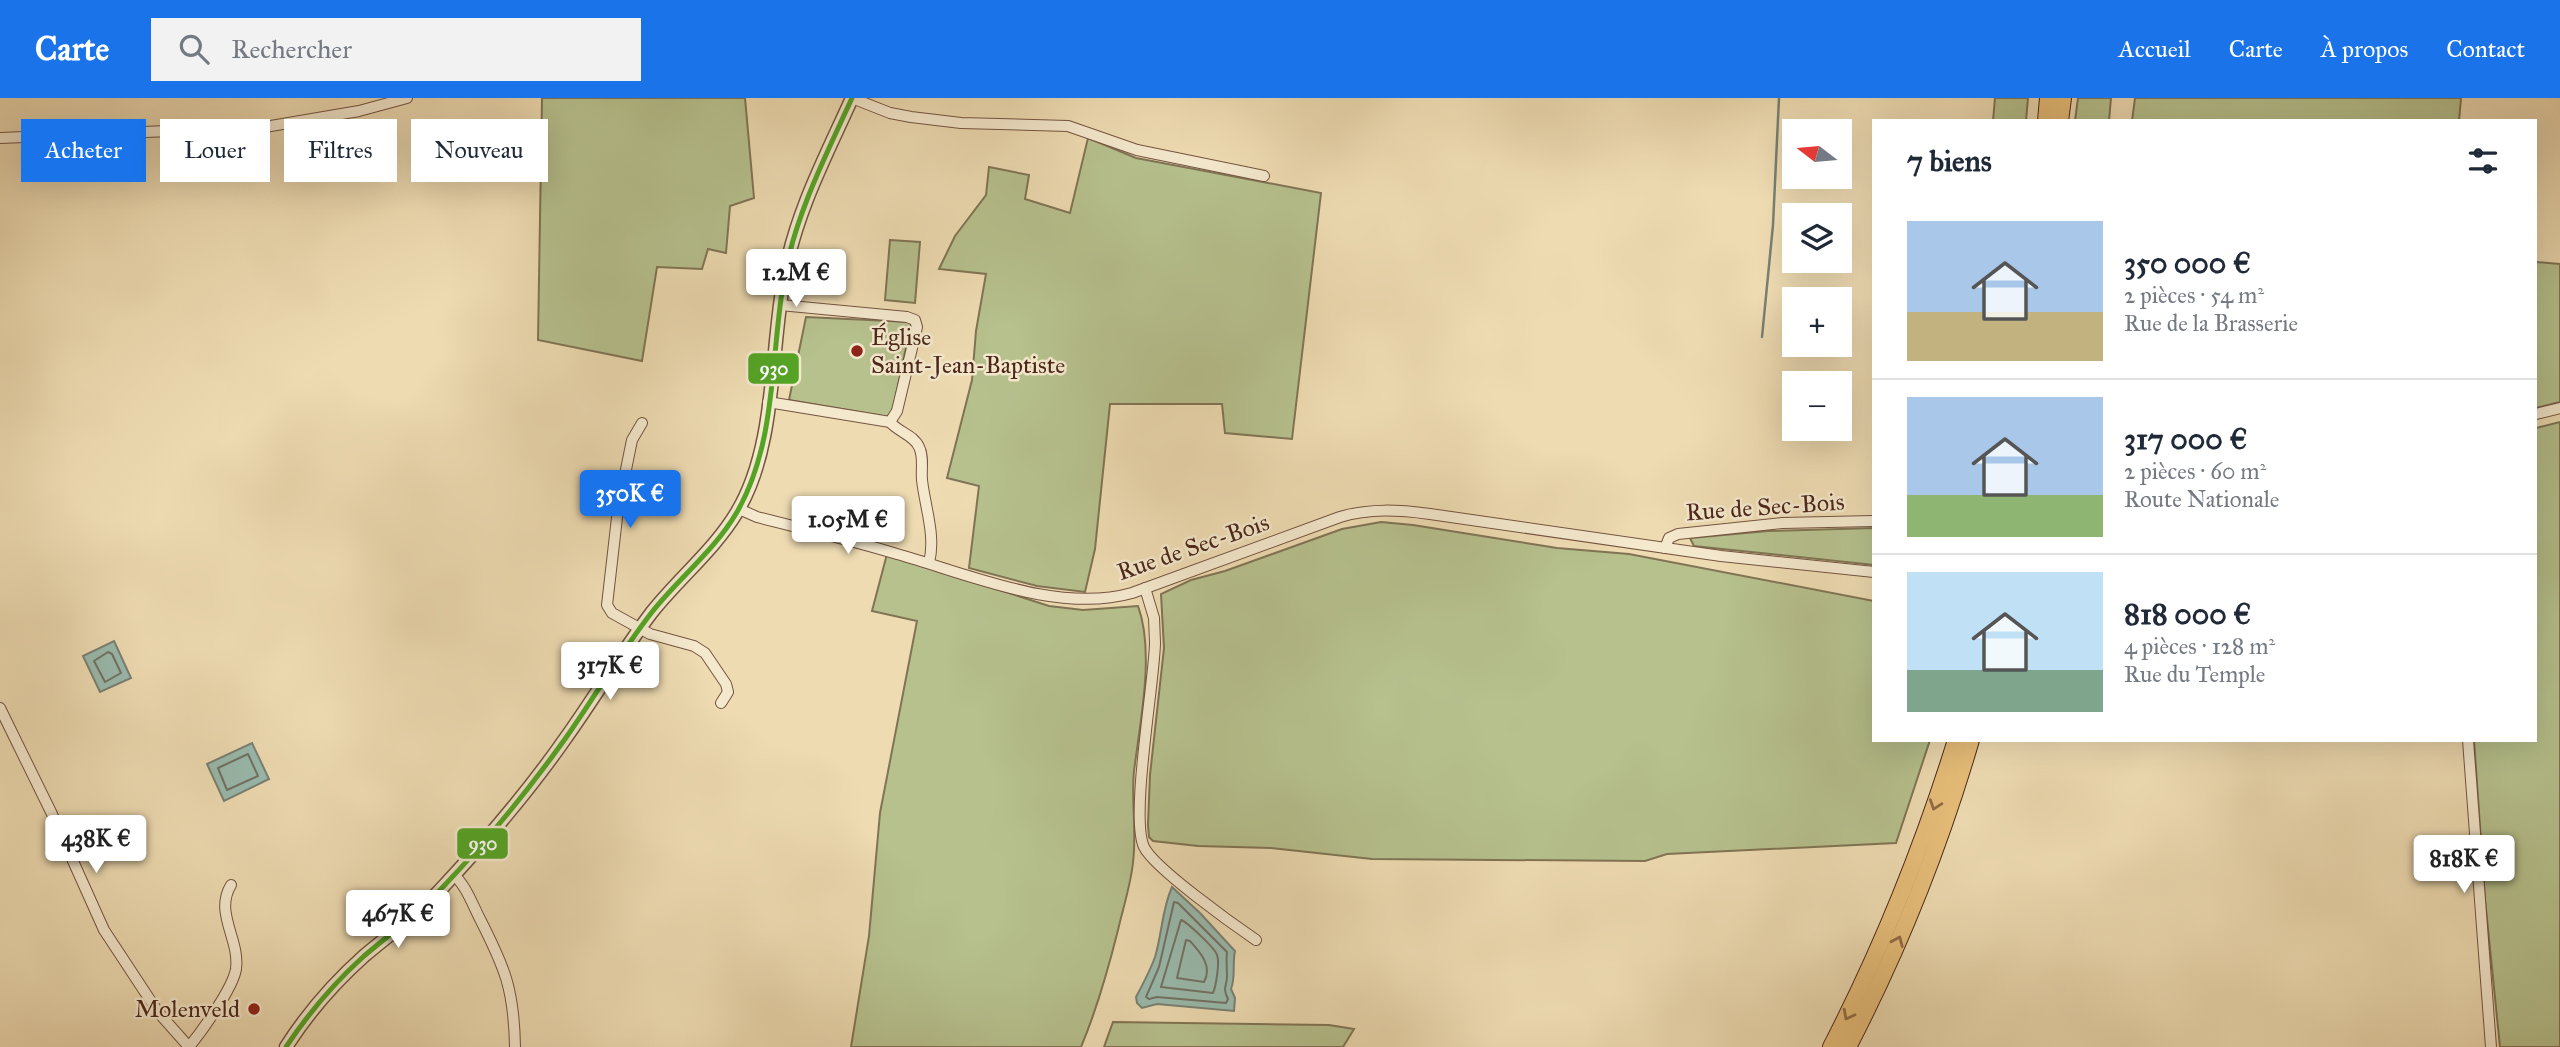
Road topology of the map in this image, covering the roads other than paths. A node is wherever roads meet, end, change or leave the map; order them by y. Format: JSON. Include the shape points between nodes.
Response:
{"nodes":[{"id":1,"x":407,"y":98,"type":"edge"},
{"id":2,"x":2048,"y":98,"type":"edge"},
{"id":3,"x":2063,"y":98,"type":"edge"},
{"id":4,"x":849,"y":99,"type":"edge"},
{"id":5,"x":2046,"y":119,"type":"edge"},
{"id":6,"x":2060,"y":119,"type":"edge"},
{"id":7,"x":0,"y":138,"type":"edge"},
{"id":8,"x":1264,"y":176,"type":"dead end"},
{"id":9,"x":780,"y":305,"type":"junction"},
{"id":10,"x":768,"y":402,"type":"junction"},
{"id":11,"x":2560,"y":408,"type":"edge"},
{"id":12,"x":2537,"y":414,"type":"edge"},
{"id":13,"x":890,"y":422,"type":"junction"},
{"id":14,"x":642,"y":423,"type":"dead end"},
{"id":15,"x":739,"y":509,"type":"junction"},
{"id":16,"x":1872,"y":521,"type":"edge"},
{"id":17,"x":1665,"y":548,"type":"junction"},
{"id":18,"x":929,"y":563,"type":"junction"},
{"id":19,"x":1872,"y":572,"type":"edge"},
{"id":20,"x":1145,"y":588,"type":"junction"},
{"id":21,"x":640,"y":628,"type":"junction"},
{"id":22,"x":721,"y":704,"type":"dead end"},
{"id":23,"x":0,"y":708,"type":"edge"},
{"id":24,"x":1955,"y":742,"type":"edge"},
{"id":25,"x":1970,"y":742,"type":"edge"},
{"id":26,"x":2468,"y":742,"type":"edge"},
{"id":27,"x":454,"y":875,"type":"junction"},
{"id":28,"x":231,"y":885,"type":"dead end"},
{"id":29,"x":1256,"y":940,"type":"dead end"},
{"id":30,"x":318,"y":1005,"type":"junction"},
{"id":31,"x":189,"y":1047,"type":"edge"},
{"id":32,"x":286,"y":1047,"type":"edge"},
{"id":33,"x":295,"y":1047,"type":"edge"},
{"id":34,"x":514,"y":1047,"type":"edge"},
{"id":35,"x":1831,"y":1047,"type":"edge"},
{"id":36,"x":1848,"y":1047,"type":"edge"},
{"id":37,"x":2491,"y":1047,"type":"edge"}],
"edges":[{"from":1,"to":7,"type":"street","via":[[265,127]]},
{"from":2,"to":5,"type":"highway"},
{"from":3,"to":6,"type":"highway"},
{"from":4,"to":8,"type":"street","via":[[911,117],[1068,126],[1137,150]]},
{"from":4,"to":9,"type":"street","via":[[807,195]]},
{"from":9,"to":10,"type":"street"},
{"from":9,"to":13,"type":"street","via":[[915,320],[917,330],[897,411]]},
{"from":10,"to":13,"type":"street"},
{"from":10,"to":15,"type":"street","via":[[756,466]]},
{"from":11,"to":12,"type":"street"},
{"from":13,"to":18,"type":"street","via":[[921,450],[932,543]]},
{"from":14,"to":21,"type":"street","via":[[632,440],[620,500],[607,601],[612,613]]},
{"from":15,"to":18,"type":"street","name":"Rue de Sec-Bois"},
{"from":15,"to":21,"type":"street"},
{"from":16,"to":17,"type":"street","name":"Rue de Sec-Bois","via":[[1782,523],[1678,534]]},
{"from":17,"to":19,"type":"street","name":"Rue de Sec-Bois"},
{"from":17,"to":20,"type":"street","name":"Rue de Sec-Bois","via":[[1375,510],[1330,521]]},
{"from":18,"to":20,"type":"street","name":"Rue de Sec-Bois","via":[[1058,598],[1105,599]]},
{"from":20,"to":29,"type":"street","via":[[1155,643],[1140,809],[1143,844],[1167,871]]},
{"from":21,"to":22,"type":"street","via":[[705,653],[727,687]]},
{"from":21,"to":27,"type":"street","via":[[552,757]]},
{"from":23,"to":31,"type":"street","via":[[104,930],[158,1012]]},
{"from":24,"to":35,"type":"highway","one_way":true,"via":[[1904,890]]},
{"from":36,"to":25,"type":"highway","one_way":true,"via":[[1920,889]]},
{"from":26,"to":37,"type":"street"},
{"from":27,"to":30,"type":"street","via":[[350,969]]},
{"from":27,"to":34,"type":"street","via":[[507,975]]},
{"from":28,"to":31,"type":"street","via":[[224,905],[235,975]]},
{"from":30,"to":32,"type":"street"},
{"from":30,"to":33,"type":"street"}]}
